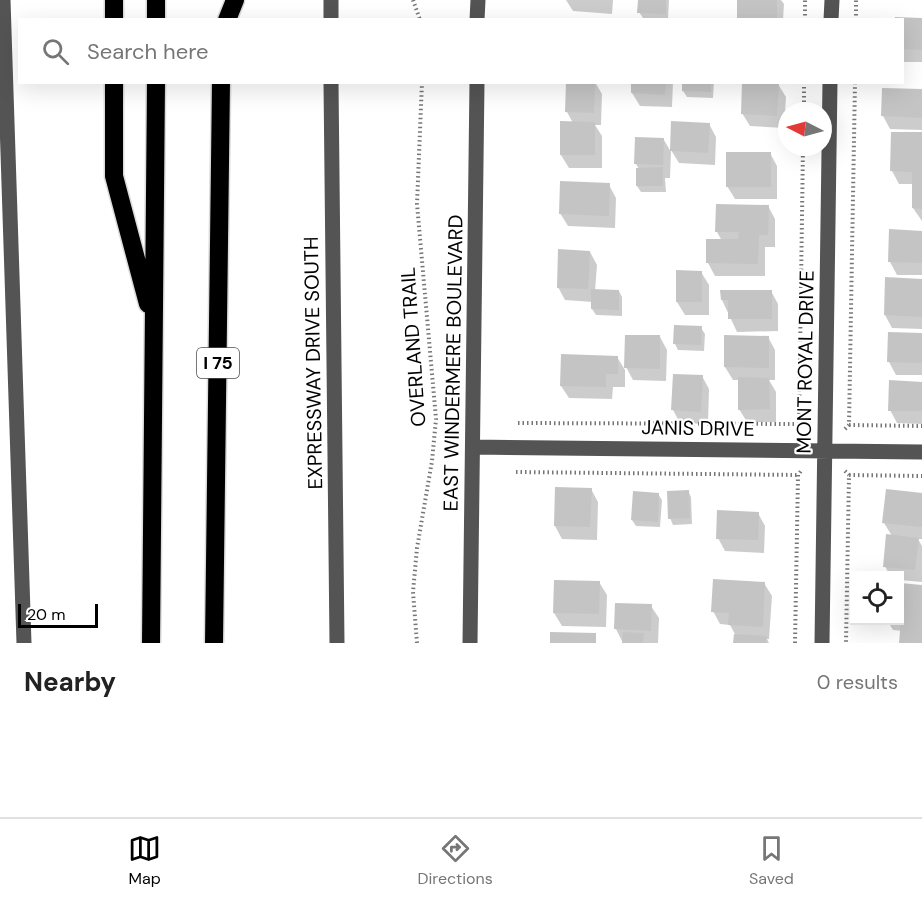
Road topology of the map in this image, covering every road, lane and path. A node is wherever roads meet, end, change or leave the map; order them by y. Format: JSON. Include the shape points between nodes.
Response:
{"nodes":[{"id":1,"x":3,"y":0,"type":"edge"},
{"id":2,"x":114,"y":0,"type":"edge"},
{"id":3,"x":156,"y":0,"type":"edge"},
{"id":4,"x":221,"y":0,"type":"edge"},
{"id":5,"x":234,"y":0,"type":"edge"},
{"id":6,"x":331,"y":0,"type":"edge"},
{"id":7,"x":413,"y":0,"type":"edge"},
{"id":8,"x":478,"y":0,"type":"edge"},
{"id":9,"x":805,"y":0,"type":"edge"},
{"id":10,"x":832,"y":0,"type":"edge"},
{"id":11,"x":856,"y":0,"type":"edge"},
{"id":12,"x":114,"y":18,"type":"edge"},
{"id":13,"x":156,"y":18,"type":"edge"},
{"id":14,"x":221,"y":18,"type":"edge"},
{"id":15,"x":228,"y":18,"type":"edge"},
{"id":16,"x":331,"y":18,"type":"edge"},
{"id":17,"x":419,"y":18,"type":"edge"},
{"id":18,"x":477,"y":18,"type":"edge"},
{"id":19,"x":805,"y":18,"type":"edge"},
{"id":20,"x":831,"y":18,"type":"edge"},
{"id":21,"x":856,"y":18,"type":"edge"},
{"id":22,"x":114,"y":84,"type":"edge"},
{"id":23,"x":156,"y":84,"type":"edge"},
{"id":24,"x":221,"y":84,"type":"edge"},
{"id":25,"x":331,"y":84,"type":"edge"},
{"id":26,"x":422,"y":84,"type":"edge"},
{"id":27,"x":477,"y":84,"type":"edge"},
{"id":28,"x":804,"y":84,"type":"edge"},
{"id":29,"x":830,"y":84,"type":"edge"},
{"id":30,"x":855,"y":84,"type":"edge"},
{"id":31,"x":804,"y":102,"type":"edge"},
{"id":32,"x":803,"y":156,"type":"edge"},
{"id":33,"x":153,"y":324,"type":"junction"},
{"id":34,"x":518,"y":423,"type":"dead end"},
{"id":35,"x":799,"y":424,"type":"junction"},
{"id":36,"x":849,"y":425,"type":"junction"},
{"id":37,"x":922,"y":426,"type":"edge"},
{"id":38,"x":474,"y":447,"type":"junction"},
{"id":39,"x":804,"y":451,"type":"junction"},
{"id":40,"x":825,"y":451,"type":"junction"},
{"id":41,"x":844,"y":451,"type":"junction"},
{"id":42,"x":922,"y":452,"type":"edge"},
{"id":43,"x":516,"y":472,"type":"dead end"},
{"id":44,"x":798,"y":475,"type":"junction"},
{"id":45,"x":849,"y":475,"type":"junction"},
{"id":46,"x":922,"y":476,"type":"edge"},
{"id":47,"x":24,"y":643,"type":"edge"},
{"id":48,"x":151,"y":643,"type":"edge"},
{"id":49,"x":214,"y":643,"type":"edge"},
{"id":50,"x":337,"y":643,"type":"edge"},
{"id":51,"x":417,"y":643,"type":"edge"},
{"id":52,"x":470,"y":643,"type":"edge"},
{"id":53,"x":795,"y":643,"type":"edge"},
{"id":54,"x":822,"y":643,"type":"edge"},
{"id":55,"x":846,"y":643,"type":"edge"}],
"edges":[{"from":1,"to":47,"type":"street"},
{"from":2,"to":12,"type":"highway"},
{"from":3,"to":13,"type":"highway"},
{"from":4,"to":14,"type":"highway"},
{"from":5,"to":15,"type":"highway"},
{"from":6,"to":16,"type":"street"},
{"from":7,"to":17,"type":"path"},
{"from":8,"to":18,"type":"street"},
{"from":9,"to":19,"type":"path"},
{"from":10,"to":20,"type":"street"},
{"from":11,"to":21,"type":"path"},
{"from":22,"to":33,"type":"highway","via":[[114,176]]},
{"from":23,"to":33,"type":"highway"},
{"from":24,"to":49,"type":"highway","number":"I 75"},
{"from":25,"to":50,"type":"street","name":"EXPRESSWAY DRIVE SOUTH"},
{"from":26,"to":51,"type":"path","name":"OVERLAND TRAIL","via":[[417,204],[436,420],[413,592]]},
{"from":27,"to":38,"type":"street","name":"EAST WINDERMERE BOULEVARD"},
{"from":28,"to":31,"type":"path"},
{"from":29,"to":40,"type":"street","name":"MONT ROYAL DRIVE"},
{"from":30,"to":36,"type":"path"},
{"from":32,"to":35,"type":"path"},
{"from":33,"to":48,"type":"highway"},
{"from":34,"to":35,"type":"path"},
{"from":35,"to":39,"type":"path","via":[[804,428]]},
{"from":36,"to":37,"type":"path"},
{"from":36,"to":41,"type":"path","via":[[844,429]]},
{"from":38,"to":39,"type":"street","name":"JANIS DRIVE"},
{"from":38,"to":52,"type":"street","name":"EAST WINDERMERE BOULEVARD"},
{"from":39,"to":40,"type":"street","name":"JANIS DRIVE"},
{"from":39,"to":44,"type":"path","via":[[803,469]]},
{"from":40,"to":41,"type":"street","name":"JANIS DRIVE"},
{"from":40,"to":54,"type":"street","name":"MONT ROYAL DRIVE"},
{"from":41,"to":42,"type":"street","name":"JANIS DRIVE"},
{"from":41,"to":45,"type":"path","via":[[844,470]]},
{"from":43,"to":44,"type":"path"},
{"from":44,"to":53,"type":"path"},
{"from":45,"to":46,"type":"path"},
{"from":45,"to":55,"type":"path"}]}
